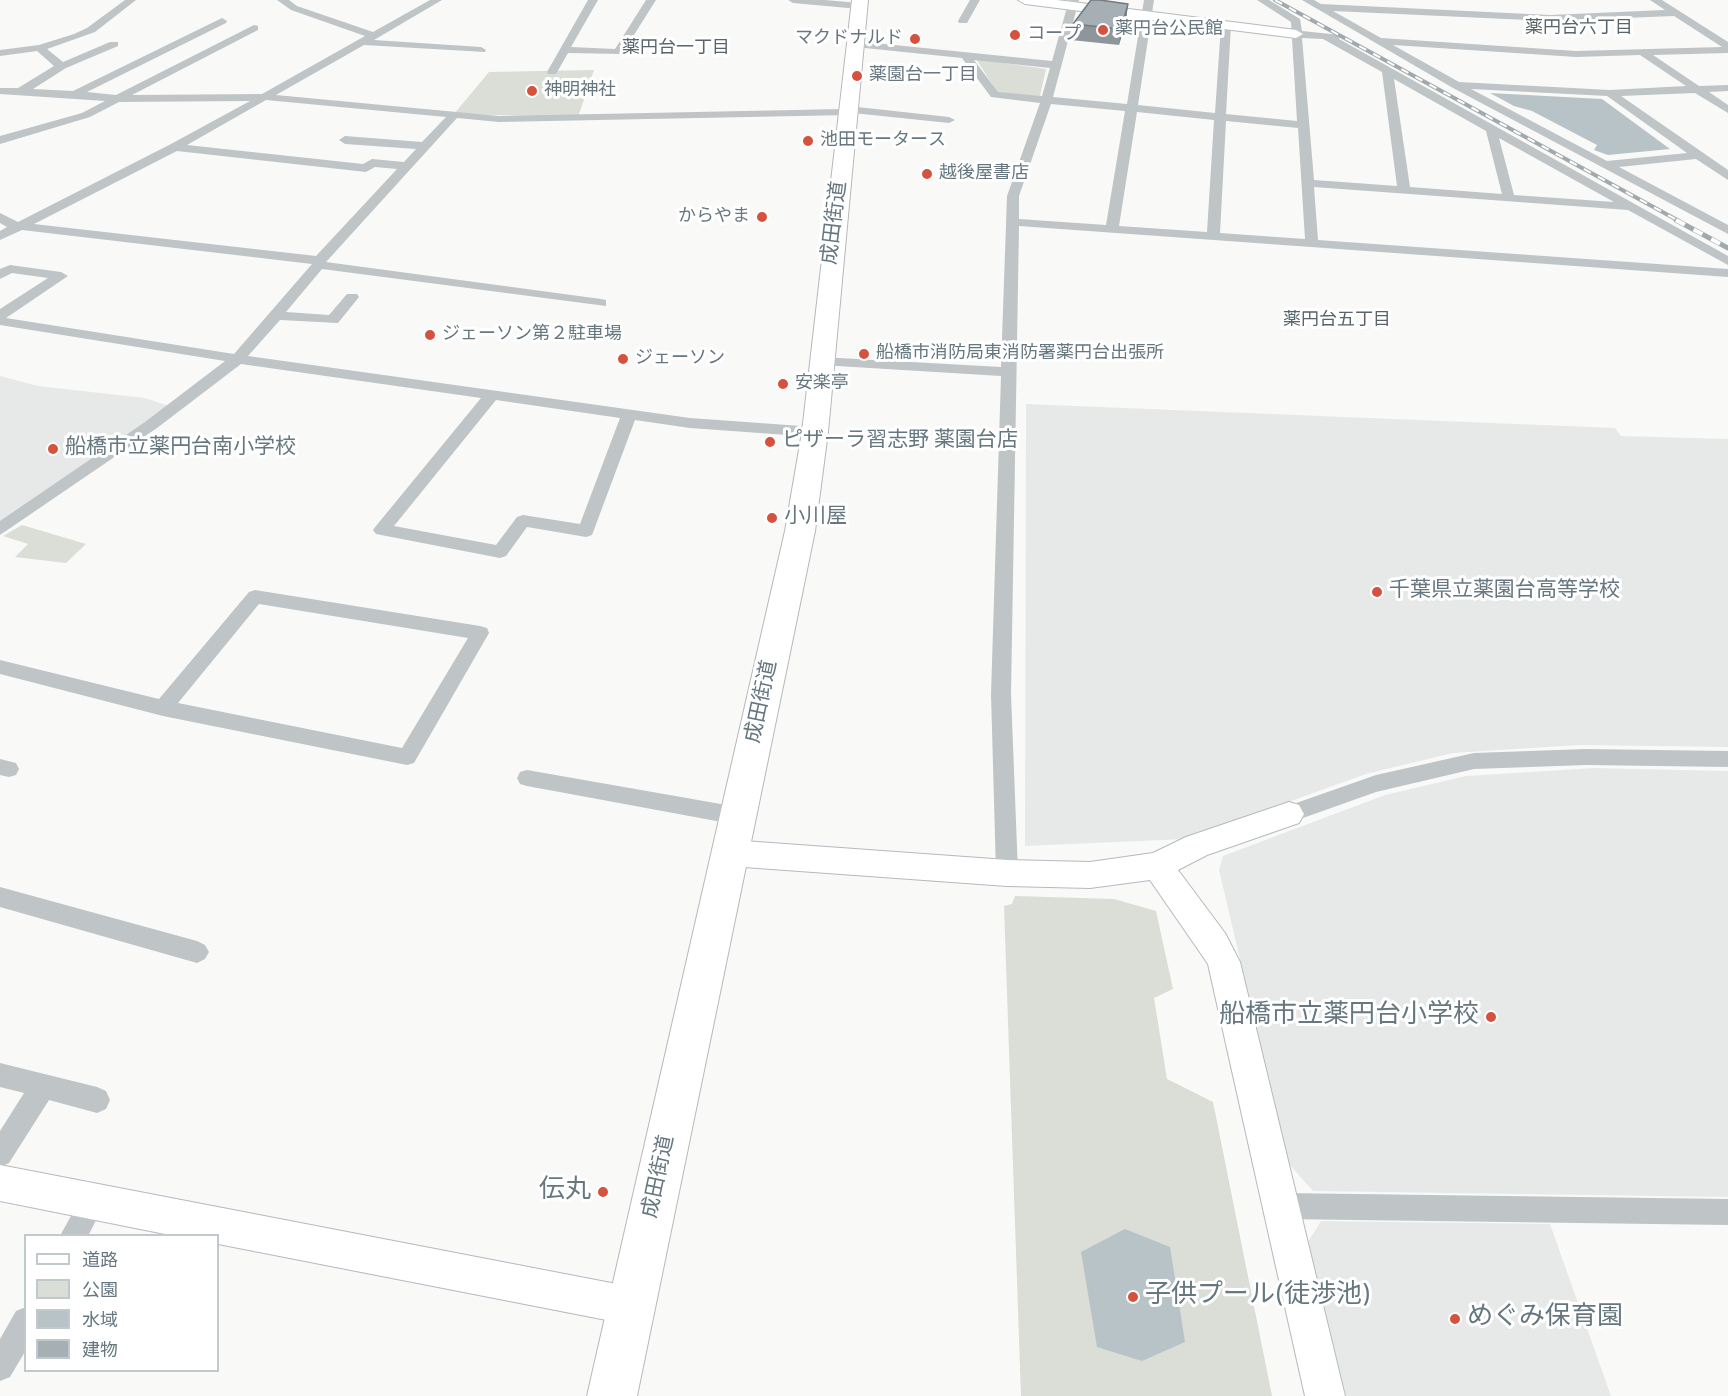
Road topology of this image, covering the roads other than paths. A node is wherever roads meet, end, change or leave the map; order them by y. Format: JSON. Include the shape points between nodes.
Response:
{"nodes":[{"id":1,"x":131,"y":0,"type":"edge"},
{"id":2,"x":282,"y":0,"type":"edge"},
{"id":3,"x":436,"y":0,"type":"edge"},
{"id":4,"x":593,"y":0,"type":"edge"},
{"id":5,"x":651,"y":0,"type":"edge"},
{"id":6,"x":793,"y":0,"type":"edge"},
{"id":7,"x":975,"y":0,"type":"edge"},
{"id":8,"x":1025,"y":0,"type":"edge"},
{"id":9,"x":1149,"y":0,"type":"edge"},
{"id":10,"x":1262,"y":0,"type":"edge"},
{"id":11,"x":1307,"y":0,"type":"edge"},
{"id":12,"x":1406,"y":0,"type":"edge"},
{"id":13,"x":1480,"y":0,"type":"edge"},
{"id":14,"x":1654,"y":0,"type":"edge"},
{"id":15,"x":860,"y":3,"type":"edge"},
{"id":16,"x":1073,"y":3,"type":"edge"},
{"id":17,"x":1344,"y":4,"type":"edge"},
{"id":18,"x":1318,"y":7,"type":"junction"},
{"id":19,"x":1413,"y":12,"type":"junction"},
{"id":20,"x":1676,"y":13,"type":"junction"},
{"id":21,"x":1147,"y":15,"type":"junction"},
{"id":22,"x":1491,"y":15,"type":"junction"},
{"id":23,"x":222,"y":21,"type":"dead end"},
{"id":24,"x":963,"y":21,"type":"dead end"},
{"id":25,"x":1419,"y":22,"type":"dead end"},
{"id":26,"x":1226,"y":25,"type":"junction"},
{"id":27,"x":254,"y":28,"type":"dead end"},
{"id":28,"x":1425,"y":32,"type":"dead end"},
{"id":29,"x":1296,"y":34,"type":"junction"},
{"id":30,"x":372,"y":35,"type":"junction"},
{"id":31,"x":1325,"y":36,"type":"junction"},
{"id":32,"x":1374,"y":40,"type":"junction"},
{"id":33,"x":359,"y":42,"type":"junction"},
{"id":34,"x":114,"y":44,"type":"dead end"},
{"id":35,"x":855,"y":44,"type":"junction"},
{"id":36,"x":1432,"y":45,"type":"junction"},
{"id":37,"x":40,"y":48,"type":"junction"},
{"id":38,"x":1728,"y":48,"type":"edge"},
{"id":39,"x":480,"y":50,"type":"dead end"},
{"id":40,"x":565,"y":50,"type":"junction"},
{"id":41,"x":0,"y":53,"type":"edge"},
{"id":42,"x":1643,"y":54,"type":"junction"},
{"id":43,"x":966,"y":56,"type":"junction"},
{"id":44,"x":1055,"y":65,"type":"junction"},
{"id":45,"x":62,"y":66,"type":"junction"},
{"id":46,"x":1387,"y":71,"type":"junction"},
{"id":47,"x":552,"y":72,"type":"dead end"},
{"id":48,"x":1457,"y":86,"type":"junction"},
{"id":49,"x":1728,"y":88,"type":"edge"},
{"id":50,"x":1698,"y":90,"type":"junction"},
{"id":51,"x":0,"y":91,"type":"edge"},
{"id":52,"x":22,"y":91,"type":"junction"},
{"id":53,"x":1611,"y":93,"type":"junction"},
{"id":54,"x":75,"y":94,"type":"junction"},
{"id":55,"x":266,"y":97,"type":"junction"},
{"id":56,"x":120,"y":99,"type":"junction"},
{"id":57,"x":1046,"y":102,"type":"junction"},
{"id":58,"x":848,"y":110,"type":"junction"},
{"id":59,"x":1131,"y":110,"type":"junction"},
{"id":60,"x":1728,"y":110,"type":"edge"},
{"id":61,"x":454,"y":116,"type":"junction"},
{"id":62,"x":1220,"y":117,"type":"junction"},
{"id":63,"x":949,"y":120,"type":"dead end"},
{"id":64,"x":1304,"y":125,"type":"junction"},
{"id":65,"x":1491,"y":128,"type":"junction"},
{"id":66,"x":0,"y":140,"type":"edge"},
{"id":67,"x":345,"y":140,"type":"dead end"},
{"id":68,"x":426,"y":146,"type":"junction"},
{"id":69,"x":175,"y":147,"type":"junction"},
{"id":70,"x":1698,"y":155,"type":"junction"},
{"id":71,"x":1604,"y":165,"type":"junction"},
{"id":72,"x":407,"y":166,"type":"junction"},
{"id":73,"x":1728,"y":176,"type":"edge"},
{"id":74,"x":1308,"y":183,"type":"junction"},
{"id":75,"x":1404,"y":190,"type":"junction"},
{"id":76,"x":1509,"y":198,"type":"junction"},
{"id":77,"x":1632,"y":207,"type":"junction"},
{"id":78,"x":0,"y":217,"type":"edge"},
{"id":79,"x":1012,"y":222,"type":"junction"},
{"id":80,"x":21,"y":226,"type":"junction"},
{"id":81,"x":1112,"y":229,"type":"junction"},
{"id":82,"x":1728,"y":230,"type":"edge"},
{"id":83,"x":0,"y":236,"type":"edge"},
{"id":84,"x":1213,"y":236,"type":"junction"},
{"id":85,"x":1312,"y":243,"type":"junction"},
{"id":86,"x":1728,"y":261,"type":"edge"},
{"id":87,"x":319,"y":262,"type":"junction"},
{"id":88,"x":1728,"y":273,"type":"edge"},
{"id":89,"x":0,"y":275,"type":"edge"},
{"id":90,"x":352,"y":297,"type":"dead end"},
{"id":91,"x":601,"y":303,"type":"dead end"},
{"id":92,"x":0,"y":315,"type":"edge"},
{"id":93,"x":275,"y":315,"type":"junction"},
{"id":94,"x":0,"y":321,"type":"edge"},
{"id":95,"x":238,"y":359,"type":"junction"},
{"id":96,"x":821,"y":361,"type":"junction"},
{"id":97,"x":1009,"y":372,"type":"junction"},
{"id":98,"x":493,"y":394,"type":"junction"},
{"id":99,"x":629,"y":414,"type":"junction"},
{"id":100,"x":814,"y":432,"type":"junction"},
{"id":101,"x":0,"y":529,"type":"edge"},
{"id":102,"x":0,"y":667,"type":"edge"},
{"id":103,"x":163,"y":708,"type":"junction"},
{"id":104,"x":1728,"y":759,"type":"edge"},
{"id":105,"x":527,"y":778,"type":"dead end"},
{"id":106,"x":1289,"y":814,"type":"joint"},
{"id":107,"x":738,"y":816,"type":"junction"},
{"id":108,"x":730,"y":853,"type":"junction"},
{"id":109,"x":1158,"y":866,"type":"junction"},
{"id":110,"x":1007,"y":873,"type":"junction"},
{"id":111,"x":0,"y":897,"type":"edge"},
{"id":112,"x":197,"y":952,"type":"dead end"},
{"id":113,"x":0,"y":1076,"type":"edge"},
{"id":114,"x":43,"y":1086,"type":"junction"},
{"id":115,"x":97,"y":1100,"type":"dead end"},
{"id":116,"x":0,"y":1154,"type":"edge"},
{"id":117,"x":0,"y":1183,"type":"edge"},
{"id":118,"x":93,"y":1201,"type":"junction"},
{"id":119,"x":1282,"y":1206,"type":"junction"},
{"id":120,"x":1728,"y":1212,"type":"edge"},
{"id":121,"x":74,"y":1234,"type":"edge"},
{"id":122,"x":632,"y":1306,"type":"junction"},
{"id":123,"x":24,"y":1325,"type":"edge"},
{"id":124,"x":0,"y":1367,"type":"edge"},
{"id":125,"x":612,"y":1396,"type":"edge"},
{"id":126,"x":1325,"y":1396,"type":"edge"}],
"edges":[{"from":1,"to":37,"type":"street","via":[[91,30]]},
{"from":2,"to":30,"type":"street","via":[[294,8]]},
{"from":3,"to":30,"type":"street"},
{"from":4,"to":40,"type":"street"},
{"from":5,"to":40,"type":"street","via":[[618,52]]},
{"from":6,"to":15,"type":"street"},
{"from":7,"to":24,"type":"street"},
{"from":8,"to":16,"type":"street"},
{"from":9,"to":21,"type":"street"},
{"from":10,"to":29,"type":"street","via":[[1294,18]]},
{"from":11,"to":18,"type":"street"},
{"from":12,"to":19,"type":"street"},
{"from":13,"to":22,"type":"street"},
{"from":14,"to":20,"type":"street"},
{"from":15,"to":35,"type":"highway","name":"成田街道"},
{"from":16,"to":21,"type":"street"},
{"from":16,"to":44,"type":"street"},
{"from":17,"to":18,"type":"street"},
{"from":17,"to":19,"type":"street"},
{"from":18,"to":32,"type":"street"},
{"from":19,"to":22,"type":"street"},
{"from":19,"to":25,"type":"street"},
{"from":20,"to":22,"type":"street","via":[[1550,18]]},
{"from":20,"to":38,"type":"street"},
{"from":21,"to":26,"type":"street"},
{"from":21,"to":59,"type":"street"},
{"from":23,"to":54,"type":"street"},
{"from":26,"to":29,"type":"street"},
{"from":26,"to":62,"type":"street"},
{"from":27,"to":56,"type":"street"},
{"from":28,"to":36,"type":"street"},
{"from":29,"to":31,"type":"street"},
{"from":29,"to":64,"type":"street"},
{"from":30,"to":33,"type":"street"},
{"from":31,"to":32,"type":"street"},
{"from":31,"to":46,"type":"street"},
{"from":32,"to":36,"type":"street"},
{"from":32,"to":48,"type":"street"},
{"from":33,"to":39,"type":"street"},
{"from":33,"to":55,"type":"street"},
{"from":34,"to":45,"type":"street"},
{"from":35,"to":43,"type":"street"},
{"from":35,"to":58,"type":"highway","name":"成田街道"},
{"from":36,"to":42,"type":"street","via":[[1548,53]]},
{"from":37,"to":41,"type":"street"},
{"from":37,"to":45,"type":"street","via":[[45,60]]},
{"from":38,"to":42,"type":"street"},
{"from":40,"to":47,"type":"street"},
{"from":42,"to":50,"type":"street"},
{"from":43,"to":44,"type":"street"},
{"from":43,"to":57,"type":"street","via":[[995,95]]},
{"from":44,"to":57,"type":"street"},
{"from":45,"to":52,"type":"street"},
{"from":46,"to":65,"type":"street"},
{"from":46,"to":75,"type":"street"},
{"from":48,"to":53,"type":"street"},
{"from":48,"to":71,"type":"street"},
{"from":49,"to":50,"type":"street"},
{"from":50,"to":53,"type":"street"},
{"from":50,"to":60,"type":"street"},
{"from":51,"to":52,"type":"street"},
{"from":52,"to":54,"type":"street"},
{"from":53,"to":70,"type":"street"},
{"from":54,"to":56,"type":"street"},
{"from":55,"to":56,"type":"street"},
{"from":55,"to":61,"type":"street"},
{"from":55,"to":69,"type":"street"},
{"from":56,"to":66,"type":"street","via":[[86,115]]},
{"from":57,"to":59,"type":"street"},
{"from":57,"to":79,"type":"street","via":[[1013,196]]},
{"from":58,"to":61,"type":"street","via":[[578,119]]},
{"from":58,"to":63,"type":"street"},
{"from":58,"to":96,"type":"highway","name":"成田街道"},
{"from":59,"to":62,"type":"street"},
{"from":59,"to":81,"type":"street"},
{"from":61,"to":68,"type":"street"},
{"from":62,"to":64,"type":"street"},
{"from":62,"to":84,"type":"street"},
{"from":64,"to":74,"type":"street"},
{"from":65,"to":76,"type":"street"},
{"from":65,"to":77,"type":"street"},
{"from":67,"to":68,"type":"street"},
{"from":68,"to":72,"type":"street"},
{"from":69,"to":72,"type":"street","via":[[366,168],[372,163]]},
{"from":69,"to":80,"type":"street"},
{"from":70,"to":71,"type":"street"},
{"from":70,"to":73,"type":"street"},
{"from":71,"to":82,"type":"street"},
{"from":72,"to":87,"type":"street"},
{"from":74,"to":75,"type":"street"},
{"from":74,"to":85,"type":"street"},
{"from":75,"to":76,"type":"street"},
{"from":76,"to":77,"type":"street"},
{"from":77,"to":86,"type":"street"},
{"from":78,"to":80,"type":"street"},
{"from":79,"to":81,"type":"street"},
{"from":79,"to":97,"type":"street"},
{"from":80,"to":83,"type":"street"},
{"from":80,"to":87,"type":"street"},
{"from":81,"to":84,"type":"street"},
{"from":84,"to":85,"type":"street"},
{"from":85,"to":88,"type":"street"},
{"from":87,"to":91,"type":"street"},
{"from":87,"to":93,"type":"street"},
{"from":89,"to":92,"type":"street","via":[[10,269],[61,276]]},
{"from":90,"to":93,"type":"street","via":[[333,320]]},
{"from":93,"to":95,"type":"street"},
{"from":94,"to":95,"type":"street"},
{"from":95,"to":98,"type":"street"},
{"from":95,"to":101,"type":"street","via":[[151,425]]},
{"from":96,"to":97,"type":"street"},
{"from":96,"to":100,"type":"highway","name":"成田街道"},
{"from":97,"to":110,"type":"street","via":[[1001,694]]},
{"from":98,"to":99,"type":"street"},
{"from":98,"to":99,"type":"street","via":[[382,530],[500,552],[523,520],[586,531]]},
{"from":99,"to":100,"type":"street","via":[[690,423]]},
{"from":100,"to":107,"type":"highway","name":"成田街道","via":[[800,531]]},
{"from":102,"to":103,"type":"street"},
{"from":103,"to":103,"type":"street","via":[[255,597],[480,633],[407,757]]},
{"from":104,"to":106,"type":"street","via":[[1474,761],[1376,784]]},
{"from":105,"to":107,"type":"street"},
{"from":106,"to":109,"type":"street","via":[[1197,846]]},
{"from":107,"to":108,"type":"highway","name":"成田街道"},
{"from":108,"to":110,"type":"street"},
{"from":108,"to":122,"type":"highway","name":"成田街道"},
{"from":109,"to":110,"type":"street","via":[[1090,875]]},
{"from":109,"to":119,"type":"street","via":[[1224,962]]},
{"from":111,"to":112,"type":"street"},
{"from":113,"to":114,"type":"street"},
{"from":114,"to":115,"type":"street"},
{"from":114,"to":116,"type":"street"},
{"from":117,"to":118,"type":"street"},
{"from":118,"to":121,"type":"street"},
{"from":118,"to":122,"type":"street"},
{"from":119,"to":120,"type":"street"},
{"from":119,"to":126,"type":"street"},
{"from":122,"to":125,"type":"highway","name":"成田街道"},
{"from":123,"to":124,"type":"street"}]}
